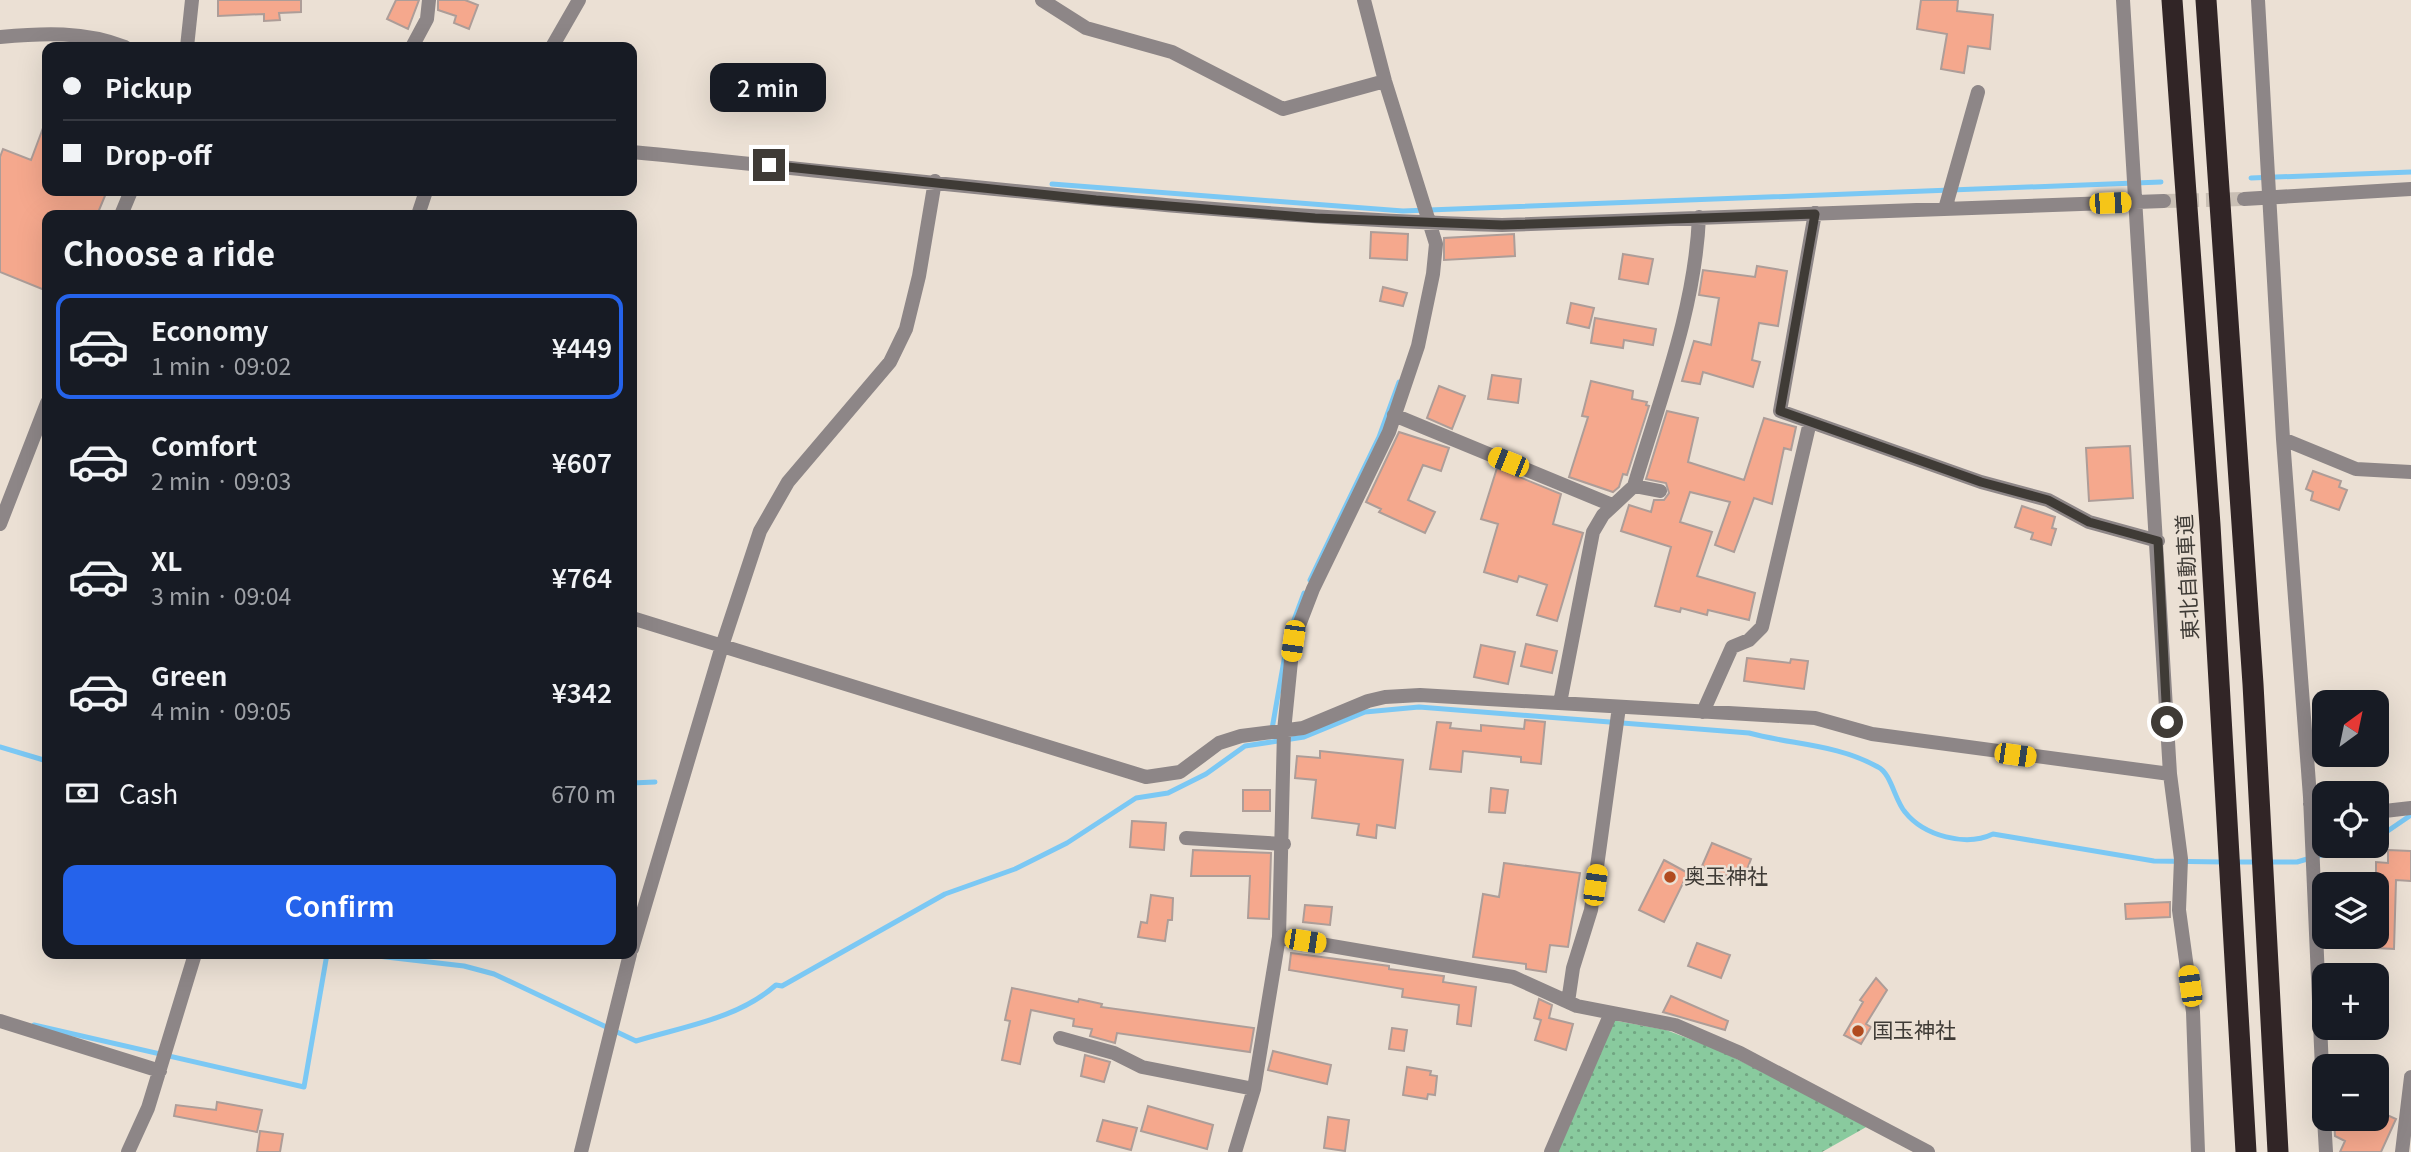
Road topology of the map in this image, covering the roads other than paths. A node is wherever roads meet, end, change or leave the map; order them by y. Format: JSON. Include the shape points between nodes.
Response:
{"nodes":[{"id":1,"x":192,"y":0,"type":"edge"},
{"id":2,"x":429,"y":0,"type":"edge"},
{"id":3,"x":579,"y":0,"type":"edge"},
{"id":4,"x":1042,"y":0,"type":"edge"},
{"id":5,"x":1364,"y":0,"type":"edge"},
{"id":6,"x":2123,"y":0,"type":"edge"},
{"id":7,"x":2172,"y":0,"type":"edge"},
{"id":8,"x":2206,"y":0,"type":"edge"},
{"id":9,"x":2258,"y":0,"type":"edge"},
{"id":10,"x":0,"y":37,"type":"edge"},
{"id":11,"x":106,"y":42,"type":"edge"},
{"id":12,"x":188,"y":42,"type":"edge"},
{"id":13,"x":415,"y":42,"type":"edge"},
{"id":14,"x":555,"y":42,"type":"edge"},
{"id":15,"x":1385,"y":81,"type":"junction"},
{"id":16,"x":1978,"y":92,"type":"dead end"},
{"id":17,"x":637,"y":152,"type":"edge"},
{"id":18,"x":935,"y":181,"type":"junction"},
{"id":19,"x":2411,"y":189,"type":"edge"},
{"id":20,"x":2268,"y":198,"type":"junction"},
{"id":21,"x":2244,"y":199,"type":"tunnel mouth"},
{"id":22,"x":2164,"y":201,"type":"tunnel mouth"},
{"id":23,"x":2137,"y":202,"type":"junction"},
{"id":24,"x":1945,"y":209,"type":"junction"},
{"id":25,"x":1815,"y":214,"type":"junction"},
{"id":26,"x":1699,"y":218,"type":"junction"},
{"id":27,"x":1430,"y":223,"type":"junction"},
{"id":28,"x":1394,"y":415,"type":"junction"},
{"id":29,"x":1810,"y":422,"type":"junction"},
{"id":30,"x":41,"y":437,"type":"edge"},
{"id":31,"x":2283,"y":439,"type":"junction"},
{"id":32,"x":2411,"y":472,"type":"edge"},
{"id":33,"x":1634,"y":486,"type":"junction"},
{"id":34,"x":1660,"y":491,"type":"dead end"},
{"id":35,"x":1612,"y":505,"type":"junction"},
{"id":36,"x":0,"y":524,"type":"edge"},
{"id":37,"x":2158,"y":541,"type":"junction"},
{"id":38,"x":637,"y":620,"type":"edge"},
{"id":39,"x":722,"y":646,"type":"junction"},
{"id":40,"x":1560,"y":704,"type":"junction"},
{"id":41,"x":1619,"y":707,"type":"junction"},
{"id":42,"x":1703,"y":712,"type":"junction"},
{"id":43,"x":1284,"y":731,"type":"junction"},
{"id":44,"x":2170,"y":774,"type":"junction"},
{"id":45,"x":2315,"y":781,"type":"edge"},
{"id":46,"x":2411,"y":808,"type":"edge"},
{"id":47,"x":2389,"y":811,"type":"edge"},
{"id":48,"x":1186,"y":838,"type":"dead end"},
{"id":49,"x":1284,"y":844,"type":"junction"},
{"id":50,"x":2318,"y":858,"type":"edge"},
{"id":51,"x":637,"y":931,"type":"edge"},
{"id":52,"x":1279,"y":937,"type":"junction"},
{"id":53,"x":193,"y":959,"type":"edge"},
{"id":54,"x":629,"y":959,"type":"edge"},
{"id":55,"x":1568,"y":1002,"type":"junction"},
{"id":56,"x":1611,"y":1013,"type":"junction"},
{"id":57,"x":0,"y":1021,"type":"edge"},
{"id":58,"x":1060,"y":1038,"type":"dead end"},
{"id":59,"x":2323,"y":1054,"type":"edge"},
{"id":60,"x":160,"y":1070,"type":"junction"},
{"id":61,"x":2411,"y":1077,"type":"edge"},
{"id":62,"x":1254,"y":1089,"type":"junction"},
{"id":63,"x":2325,"y":1131,"type":"edge"},
{"id":64,"x":128,"y":1152,"type":"edge"},
{"id":65,"x":580,"y":1152,"type":"edge"},
{"id":66,"x":1235,"y":1152,"type":"edge"},
{"id":67,"x":1551,"y":1152,"type":"edge"},
{"id":68,"x":1928,"y":1152,"type":"edge"},
{"id":69,"x":2199,"y":1152,"type":"edge"},
{"id":70,"x":2246,"y":1152,"type":"edge"},
{"id":71,"x":2278,"y":1152,"type":"edge"},
{"id":72,"x":2326,"y":1152,"type":"edge"},
{"id":73,"x":2402,"y":1152,"type":"edge"}],
"edges":[{"from":1,"to":12,"type":"street"},
{"from":2,"to":13,"type":"street","via":[[427,19]]},
{"from":3,"to":14,"type":"street"},
{"from":4,"to":15,"type":"street","via":[[1086,28],[1172,52],[1283,109]]},
{"from":5,"to":15,"type":"street"},
{"from":6,"to":23,"type":"street"},
{"from":7,"to":70,"type":"highway","name":"東北自動車道","via":[[2209,512]]},
{"from":8,"to":71,"type":"highway"},
{"from":9,"to":20,"type":"street"},
{"from":10,"to":11,"type":"street","via":[[54,33]]},
{"from":15,"to":27,"type":"street"},
{"from":16,"to":24,"type":"street"},
{"from":17,"to":18,"type":"street"},
{"from":18,"to":27,"type":"street","via":[[1123,202]]},
{"from":18,"to":39,"type":"street","via":[[906,329],[890,362],[811,452],[770,511]]},
{"from":19,"to":20,"type":"street"},
{"from":20,"to":21,"type":"street"},
{"from":20,"to":31,"type":"street"},
{"from":22,"to":23,"type":"street"},
{"from":23,"to":24,"type":"street"},
{"from":23,"to":37,"type":"street"},
{"from":24,"to":25,"type":"street"},
{"from":25,"to":26,"type":"street"},
{"from":25,"to":29,"type":"street","via":[[1780,411]]},
{"from":26,"to":27,"type":"street"},
{"from":26,"to":33,"type":"street","via":[[1683,328]]},
{"from":27,"to":28,"type":"street","via":[[1436,244],[1433,274],[1418,346]]},
{"from":28,"to":35,"type":"street"},
{"from":28,"to":43,"type":"street","via":[[1301,616],[1293,641]]},
{"from":29,"to":37,"type":"street","via":[[1981,482],[2048,500],[2089,522]]},
{"from":29,"to":42,"type":"street","via":[[1762,627],[1749,640],[1732,647]]},
{"from":30,"to":36,"type":"street"},
{"from":31,"to":32,"type":"street","via":[[2356,470]]},
{"from":31,"to":45,"type":"street"},
{"from":33,"to":34,"type":"street"},
{"from":33,"to":35,"type":"street"},
{"from":35,"to":40,"type":"street","via":[[1593,532]]},
{"from":37,"to":44,"type":"street"},
{"from":38,"to":39,"type":"street"},
{"from":39,"to":43,"type":"street","via":[[1146,777],[1180,772],[1230,739]]},
{"from":39,"to":51,"type":"street"},
{"from":40,"to":41,"type":"street"},
{"from":40,"to":43,"type":"street","via":[[1385,697]]},
{"from":41,"to":42,"type":"street"},
{"from":41,"to":55,"type":"street","via":[[1591,911]]},
{"from":42,"to":44,"type":"street","via":[[1815,718],[1872,734]]},
{"from":43,"to":49,"type":"street","via":[[1280,829]]},
{"from":44,"to":69,"type":"street","via":[[2181,859],[2179,910],[2193,1012]]},
{"from":46,"to":47,"type":"street"},
{"from":48,"to":49,"type":"street"},
{"from":49,"to":52,"type":"street"},
{"from":50,"to":59,"type":"street"},
{"from":52,"to":55,"type":"street","via":[[1513,977]]},
{"from":52,"to":62,"type":"street"},
{"from":53,"to":60,"type":"street"},
{"from":54,"to":65,"type":"street"},
{"from":55,"to":56,"type":"street"},
{"from":56,"to":67,"type":"street"},
{"from":56,"to":68,"type":"street","via":[[1675,1025],[1740,1053]]},
{"from":57,"to":60,"type":"street"},
{"from":58,"to":62,"type":"street","via":[[1114,1053],[1142,1067]]},
{"from":60,"to":64,"type":"street"},
{"from":61,"to":73,"type":"street"},
{"from":62,"to":66,"type":"street"},
{"from":63,"to":72,"type":"street"}]}
